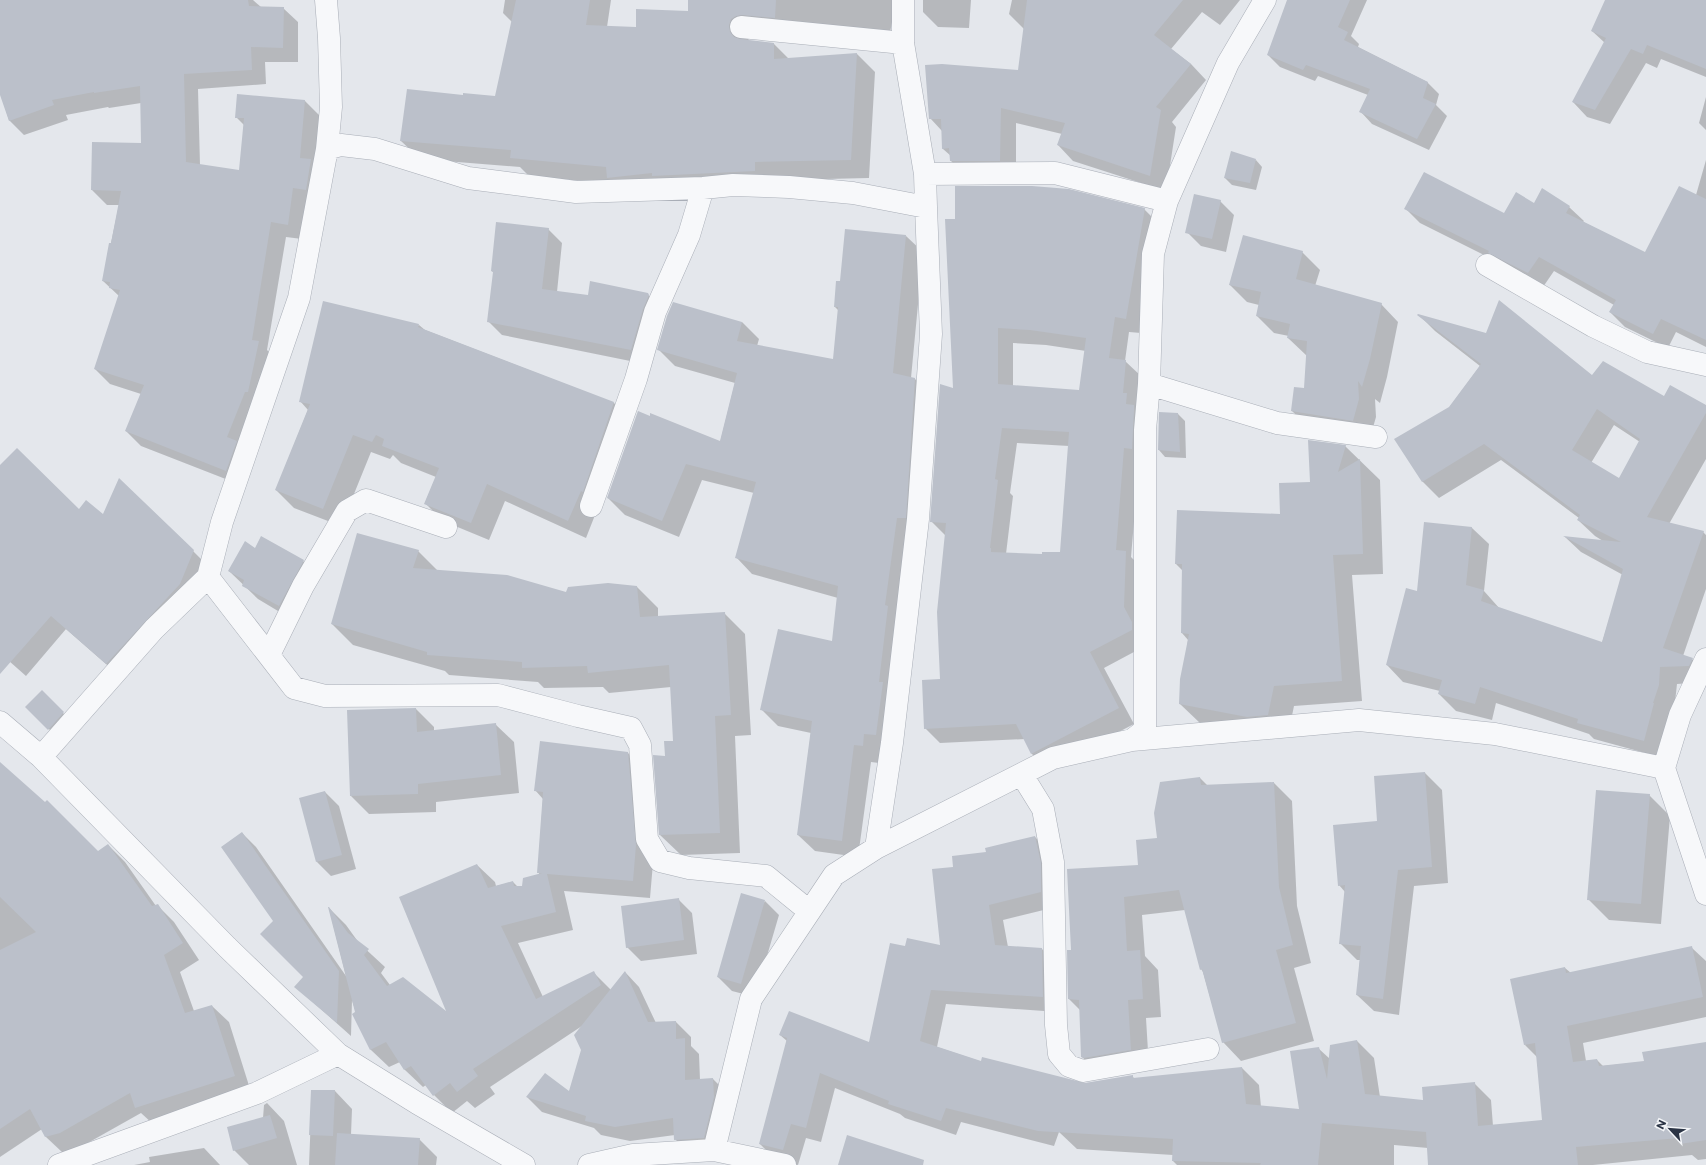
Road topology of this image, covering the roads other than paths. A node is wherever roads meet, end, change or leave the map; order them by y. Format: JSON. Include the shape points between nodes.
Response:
{"nodes":[{"id":1,"x":326,"y":0,"type":"edge"},
{"id":2,"x":903,"y":0,"type":"edge"},
{"id":3,"x":1264,"y":0,"type":"edge"},
{"id":4,"x":741,"y":27,"type":"dead end"},
{"id":5,"x":903,"y":43,"type":"junction"},
{"id":6,"x":327,"y":149,"type":"junction"},
{"id":7,"x":925,"y":174,"type":"junction"},
{"id":8,"x":703,"y":188,"type":"junction"},
{"id":9,"x":1167,"y":201,"type":"junction"},
{"id":10,"x":926,"y":207,"type":"junction"},
{"id":11,"x":1488,"y":265,"type":"dead end"},
{"id":12,"x":1706,"y":365,"type":"edge"},
{"id":13,"x":1148,"y":384,"type":"junction"},
{"id":14,"x":1376,"y":437,"type":"dead end"},
{"id":15,"x":590,"y":506,"type":"dead end"},
{"id":16,"x":446,"y":527,"type":"dead end"},
{"id":17,"x":208,"y":577,"type":"junction"},
{"id":18,"x":269,"y":655,"type":"junction"},
{"id":19,"x":1706,"y":659,"type":"edge"},
{"id":20,"x":0,"y":722,"type":"edge"},
{"id":21,"x":1132,"y":740,"type":"junction"},
{"id":22,"x":40,"y":757,"type":"junction"},
{"id":23,"x":1664,"y":768,"type":"junction"},
{"id":24,"x":1022,"y":775,"type":"junction"},
{"id":25,"x":876,"y":848,"type":"junction"},
{"id":26,"x":1706,"y":894,"type":"edge"},
{"id":27,"x":809,"y":911,"type":"junction"},
{"id":28,"x":1208,"y":1049,"type":"dead end"},
{"id":29,"x":338,"y":1054,"type":"junction"},
{"id":30,"x":714,"y":1150,"type":"junction"},
{"id":31,"x":59,"y":1165,"type":"edge"},
{"id":32,"x":524,"y":1165,"type":"edge"},
{"id":33,"x":589,"y":1165,"type":"edge"},
{"id":34,"x":785,"y":1165,"type":"edge"}],
"edges":[{"from":1,"to":6,"type":"street","via":[[331,107]]},
{"from":2,"to":5,"type":"street"},
{"from":3,"to":9,"type":"street","via":[[1228,63]]},
{"from":4,"to":5,"type":"street"},
{"from":5,"to":7,"type":"street"},
{"from":6,"to":8,"type":"street","via":[[341,145],[375,149],[468,178],[576,192]]},
{"from":6,"to":17,"type":"street","via":[[300,298],[222,522]]},
{"from":7,"to":9,"type":"street","via":[[1055,173]]},
{"from":7,"to":10,"type":"street"},
{"from":8,"to":10,"type":"street","via":[[733,185],[789,187],[853,193]]},
{"from":8,"to":15,"type":"street","via":[[689,235],[655,312],[636,379]]},
{"from":9,"to":13,"type":"street","via":[[1153,254]]},
{"from":10,"to":25,"type":"street","via":[[930,334],[918,519],[892,743]]},
{"from":11,"to":12,"type":"street","via":[[1593,326],[1647,352]]},
{"from":13,"to":14,"type":"street","via":[[1277,423]]},
{"from":13,"to":21,"type":"street","via":[[1145,430],[1145,730]]},
{"from":16,"to":18,"type":"street","via":[[366,500],[347,511],[303,586]]},
{"from":17,"to":18,"type":"street"},
{"from":17,"to":22,"type":"street","via":[[154,629]]},
{"from":18,"to":27,"type":"street","via":[[294,688],[325,696],[498,695],[631,728],[640,745],[647,839],[660,861],[689,868],[766,876]]},
{"from":19,"to":23,"type":"street","via":[[1680,715]]},
{"from":20,"to":22,"type":"street"},
{"from":21,"to":23,"type":"street","via":[[1359,720],[1495,734]]},
{"from":21,"to":24,"type":"street","via":[[1053,758]]},
{"from":22,"to":29,"type":"street","via":[[227,947]]},
{"from":23,"to":26,"type":"street"},
{"from":24,"to":25,"type":"street"},
{"from":24,"to":28,"type":"street","via":[[1042,809],[1053,862],[1056,1025],[1059,1054],[1069,1066],[1083,1071]]},
{"from":25,"to":27,"type":"street","via":[[834,875]]},
{"from":27,"to":30,"type":"street","via":[[751,999]]},
{"from":29,"to":31,"type":"street","via":[[257,1093]]},
{"from":29,"to":32,"type":"street"},
{"from":30,"to":33,"type":"street","via":[[633,1155]]},
{"from":30,"to":34,"type":"street"}]}
